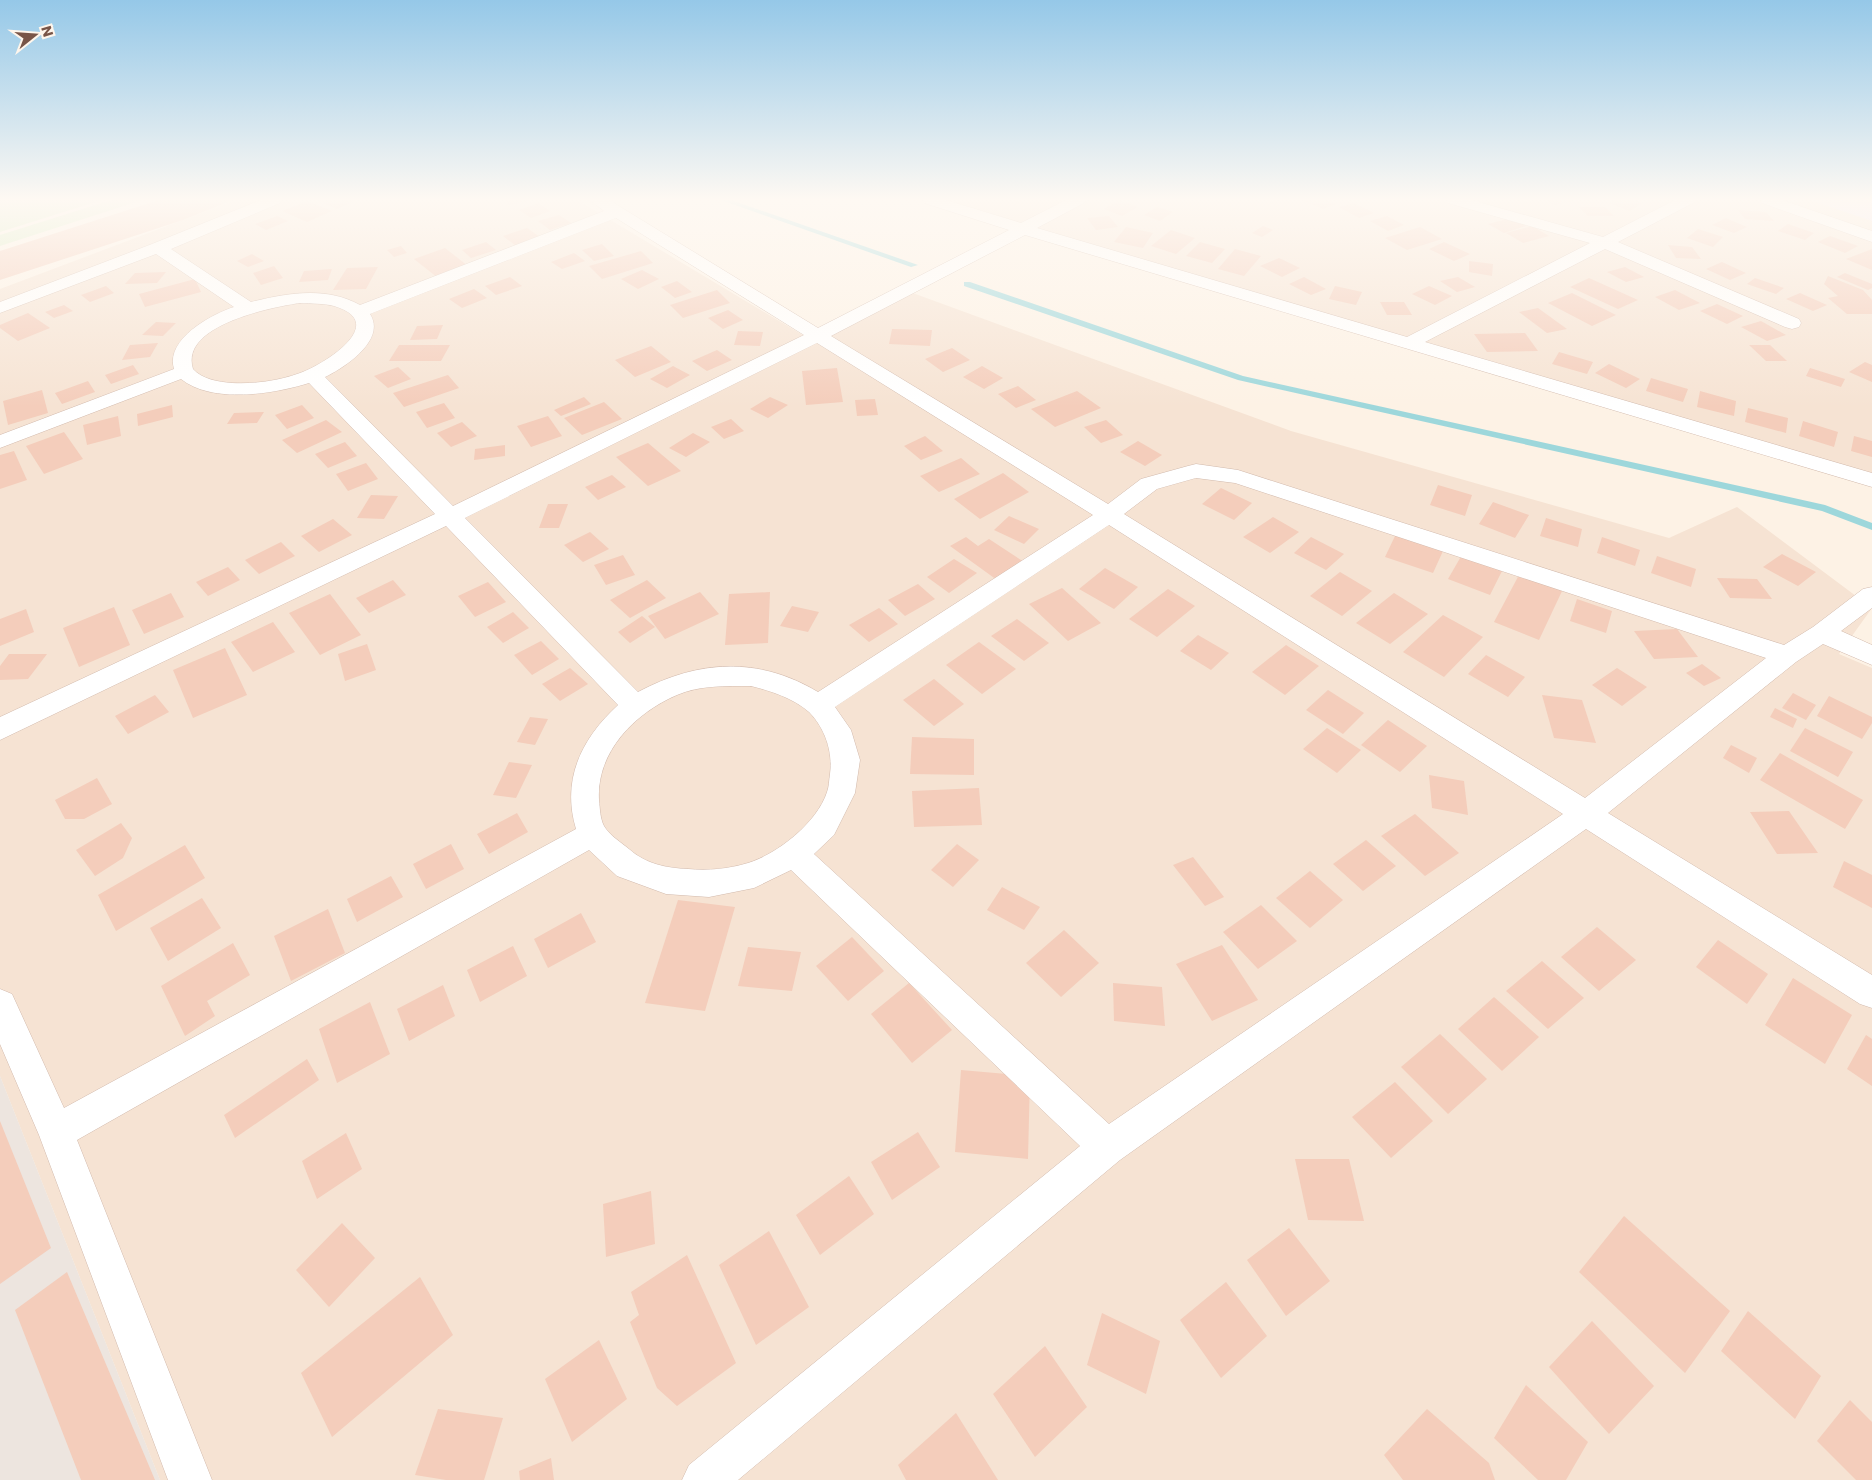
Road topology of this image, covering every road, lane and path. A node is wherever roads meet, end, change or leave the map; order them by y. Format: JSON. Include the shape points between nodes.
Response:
{"nodes":[{"id":1,"x":103,"y":269,"type":"edge"},
{"id":2,"x":189,"y":269,"type":"edge"},
{"id":3,"x":459,"y":269,"type":"edge"},
{"id":4,"x":709,"y":269,"type":"edge"},
{"id":5,"x":946,"y":269,"type":"edge"},
{"id":6,"x":1159,"y":269,"type":"edge"},
{"id":7,"x":1552,"y":269,"type":"edge"},
{"id":8,"x":1666,"y":269,"type":"edge"},
{"id":9,"x":0,"y":308,"type":"edge"},
{"id":10,"x":247,"y":308,"type":"junction"},
{"id":11,"x":359,"y":312,"type":"junction"},
{"id":12,"x":1792,"y":324,"type":"dead end"},
{"id":13,"x":817,"y":336,"type":"junction"},
{"id":14,"x":1409,"y":343,"type":"junction"},
{"id":15,"x":185,"y":371,"type":"junction"},
{"id":16,"x":312,"y":375,"type":"junction"},
{"id":17,"x":0,"y":442,"type":"edge"},
{"id":18,"x":1872,"y":480,"type":"edge"},
{"id":19,"x":1109,"y":515,"type":"junction"},
{"id":20,"x":451,"y":516,"type":"junction"},
{"id":21,"x":1872,"y":594,"type":"edge"},
{"id":22,"x":1822,"y":633,"type":"junction"},
{"id":23,"x":1787,"y":655,"type":"junction"},
{"id":24,"x":1872,"y":656,"type":"edge"},
{"id":25,"x":818,"y":705,"type":"junction"},
{"id":26,"x":635,"y":706,"type":"junction"},
{"id":27,"x":0,"y":729,"type":"edge"},
{"id":28,"x":1587,"y":813,"type":"junction"},
{"id":29,"x":592,"y":834,"type":"junction"},
{"id":30,"x":794,"y":854,"type":"junction"},
{"id":31,"x":1872,"y":993,"type":"edge"},
{"id":32,"x":0,"y":1005,"type":"edge"},
{"id":33,"x":56,"y":1132,"type":"junction"},
{"id":34,"x":1107,"y":1147,"type":"junction"},
{"id":35,"x":190,"y":1480,"type":"edge"},
{"id":36,"x":704,"y":1480,"type":"edge"}],
"edges":[{"from":1,"to":9,"type":"street"},
{"from":2,"to":10,"type":"street"},
{"from":3,"to":11,"type":"street"},
{"from":4,"to":13,"type":"street"},
{"from":5,"to":13,"type":"street"},
{"from":6,"to":14,"type":"street"},
{"from":7,"to":14,"type":"street"},
{"from":8,"to":12,"type":"street"},
{"from":10,"to":11,"type":"street","via":[[300,298],[324,299],[345,304]]},
{"from":10,"to":15,"type":"street","via":[[222,318],[188,344],[182,358]]},
{"from":11,"to":16,"type":"street","via":[[365,322],[364,336],[336,363]]},
{"from":13,"to":19,"type":"street"},
{"from":13,"to":20,"type":"street"},
{"from":14,"to":18,"type":"street"},
{"from":15,"to":16,"type":"street","via":[[198,382],[220,388],[257,388]]},
{"from":15,"to":17,"type":"street"},
{"from":16,"to":20,"type":"street"},
{"from":19,"to":23,"type":"street","via":[[1149,484],[1196,471],[1238,477]]},
{"from":19,"to":25,"type":"street"},
{"from":19,"to":28,"type":"street"},
{"from":20,"to":26,"type":"street"},
{"from":20,"to":27,"type":"street"},
{"from":21,"to":22,"type":"street"},
{"from":22,"to":23,"type":"street"},
{"from":22,"to":24,"type":"street"},
{"from":23,"to":28,"type":"street"},
{"from":25,"to":26,"type":"street","via":[[787,686],[751,676],[710,677],[670,687]]},
{"from":25,"to":30,"type":"street","via":[[837,730],[846,760],[841,793],[824,826]]},
{"from":26,"to":29,"type":"street","via":[[610,729],[593,756],[584,785],[586,815]]},
{"from":28,"to":31,"type":"street"},
{"from":28,"to":34,"type":"street"},
{"from":29,"to":30,"type":"street","via":[[628,866],[666,881],[709,884],[754,875]]},
{"from":29,"to":33,"type":"street"},
{"from":30,"to":34,"type":"street"},
{"from":32,"to":33,"type":"street"},
{"from":33,"to":35,"type":"street"},
{"from":34,"to":36,"type":"street"}]}
